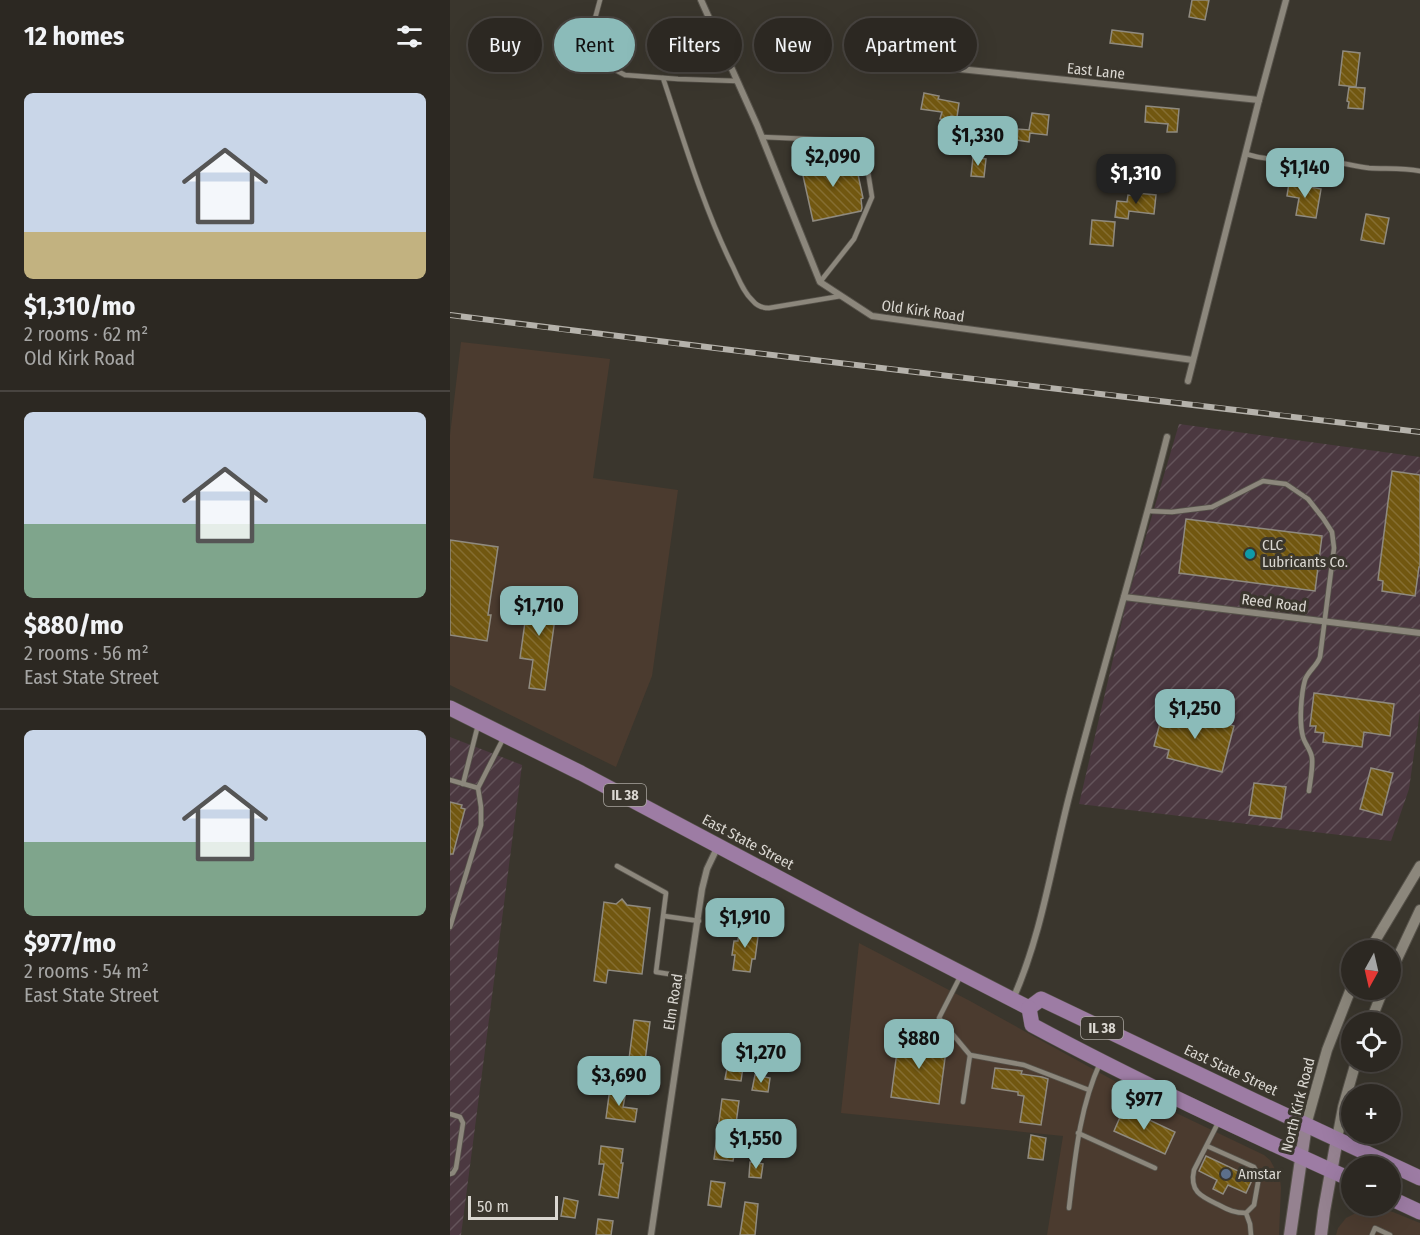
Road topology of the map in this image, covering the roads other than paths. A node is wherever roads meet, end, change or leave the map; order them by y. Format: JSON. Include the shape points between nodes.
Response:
{"nodes":[{"id":1,"x":600,"y":0,"type":"edge"},
{"id":2,"x":701,"y":0,"type":"edge"},
{"id":3,"x":1286,"y":0,"type":"edge"},
{"id":4,"x":977,"y":71,"type":"edge"},
{"id":5,"x":663,"y":78,"type":"junction"},
{"id":6,"x":737,"y":81,"type":"junction"},
{"id":7,"x":1259,"y":100,"type":"junction"},
{"id":8,"x":762,"y":137,"type":"junction"},
{"id":9,"x":1246,"y":154,"type":"junction"},
{"id":10,"x":1420,"y":171,"type":"edge"},
{"id":11,"x":820,"y":282,"type":"junction"},
{"id":12,"x":841,"y":296,"type":"junction"},
{"id":13,"x":1193,"y":360,"type":"junction"},
{"id":14,"x":1188,"y":381,"type":"dead end"},
{"id":15,"x":1167,"y":437,"type":"dead end"},
{"id":16,"x":1148,"y":511,"type":"junction"},
{"id":17,"x":1124,"y":597,"type":"junction"},
{"id":18,"x":1324,"y":622,"type":"junction"},
{"id":19,"x":1420,"y":633,"type":"edge"},
{"id":20,"x":450,"y":708,"type":"edge"},
{"id":21,"x":479,"y":721,"type":"junction"},
{"id":22,"x":506,"y":734,"type":"junction"},
{"id":23,"x":450,"y":780,"type":"edge"},
{"id":24,"x":463,"y":784,"type":"junction"},
{"id":25,"x":478,"y":788,"type":"junction"},
{"id":26,"x":1309,"y":791,"type":"dead end"},
{"id":27,"x":718,"y":846,"type":"junction"},
{"id":28,"x":617,"y":866,"type":"dead end"},
{"id":29,"x":1420,"y":866,"type":"edge"},
{"id":30,"x":1420,"y":910,"type":"edge"},
{"id":31,"x":664,"y":916,"type":"junction"},
{"id":32,"x":699,"y":921,"type":"junction"},
{"id":33,"x":450,"y":927,"type":"edge"},
{"id":34,"x":1376,"y":940,"type":"edge"},
{"id":35,"x":1401,"y":951,"type":"edge"},
{"id":36,"x":961,"y":974,"type":"junction"},
{"id":37,"x":688,"y":977,"type":"junction"},
{"id":38,"x":1013,"y":1000,"type":"junction"},
{"id":39,"x":1347,"y":1000,"type":"edge"},
{"id":40,"x":1029,"y":1008,"type":"junction"},
{"id":41,"x":888,"y":1026,"type":"dead end"},
{"id":42,"x":948,"y":1029,"type":"junction"},
{"id":43,"x":970,"y":1055,"type":"junction"},
{"id":44,"x":1101,"y":1061,"type":"junction"},
{"id":45,"x":1353,"y":1072,"type":"edge"},
{"id":46,"x":1089,"y":1090,"type":"junction"},
{"id":47,"x":963,"y":1102,"type":"dead end"},
{"id":48,"x":450,"y":1114,"type":"edge"},
{"id":49,"x":1220,"y":1118,"type":"junction"},
{"id":50,"x":1306,"y":1125,"type":"junction"},
{"id":51,"x":1078,"y":1133,"type":"junction"},
{"id":52,"x":1337,"y":1139,"type":"junction"},
{"id":53,"x":1207,"y":1146,"type":"junction"},
{"id":54,"x":1300,"y":1156,"type":"junction"},
{"id":55,"x":1155,"y":1168,"type":"dead end"},
{"id":56,"x":1331,"y":1170,"type":"junction"},
{"id":57,"x":450,"y":1174,"type":"edge"},
{"id":58,"x":1341,"y":1175,"type":"edge"},
{"id":59,"x":1420,"y":1178,"type":"edge"},
{"id":60,"x":1401,"y":1203,"type":"edge"},
{"id":61,"x":1069,"y":1208,"type":"dead end"},
{"id":62,"x":1420,"y":1212,"type":"edge"},
{"id":63,"x":1246,"y":1213,"type":"junction"},
{"id":64,"x":651,"y":1235,"type":"edge"},
{"id":65,"x":1251,"y":1235,"type":"edge"},
{"id":66,"x":1290,"y":1235,"type":"edge"},
{"id":67,"x":1321,"y":1235,"type":"edge"},
{"id":68,"x":1372,"y":1235,"type":"edge"},
{"id":69,"x":1390,"y":1235,"type":"edge"}],
"edges":[{"from":1,"to":5,"type":"lane","via":[[590,37],[600,62],[625,75]]},
{"from":2,"to":6,"type":"street"},
{"from":3,"to":7,"type":"street"},
{"from":4,"to":7,"type":"street","name":"East Lane"},
{"from":5,"to":6,"type":"lane"},
{"from":5,"to":12,"type":"lane","via":[[719,239],[752,301],[769,308]]},
{"from":6,"to":8,"type":"street"},
{"from":7,"to":9,"type":"street"},
{"from":8,"to":11,"type":"street"},
{"from":8,"to":11,"type":"lane","via":[[832,140],[867,166],[872,197],[854,239]]},
{"from":9,"to":10,"type":"lane","via":[[1260,159],[1308,159]]},
{"from":9,"to":13,"type":"street"},
{"from":11,"to":12,"type":"street","name":"Old Kirk Road"},
{"from":12,"to":13,"type":"street","name":"Old Kirk Road","via":[[872,316]]},
{"from":13,"to":14,"type":"street"},
{"from":15,"to":16,"type":"street"},
{"from":16,"to":17,"type":"street"},
{"from":16,"to":18,"type":"lane","via":[[1212,507],[1263,481],[1286,484],[1308,499],[1332,532],[1335,548]]},
{"from":17,"to":18,"type":"street","name":"Reed Road"},
{"from":17,"to":38,"type":"street","via":[[1025,973]]},
{"from":18,"to":19,"type":"street","name":"Reed Road"},
{"from":18,"to":26,"type":"lane","via":[[1320,657],[1305,680],[1303,695],[1303,737],[1312,758]]},
{"from":20,"to":21,"type":"main road","name":"East State Street","number":"IL 38"},
{"from":21,"to":22,"type":"main road","name":"East State Street","number":"IL 38"},
{"from":21,"to":24,"type":"lane"},
{"from":22,"to":25,"type":"lane"},
{"from":22,"to":27,"type":"main road","name":"East State Street","number":"IL 38"},
{"from":23,"to":24,"type":"lane"},
{"from":24,"to":25,"type":"lane"},
{"from":25,"to":33,"type":"lane","via":[[481,825]]},
{"from":27,"to":32,"type":"street","name":"Elm Road","via":[[707,869]]},
{"from":27,"to":36,"type":"main road","name":"East State Street","number":"IL 38"},
{"from":28,"to":31,"type":"lane","via":[[666,893]]},
{"from":29,"to":34,"type":"street"},
{"from":30,"to":35,"type":"street"},
{"from":31,"to":32,"type":"lane"},
{"from":31,"to":37,"type":"lane","via":[[656,972]]},
{"from":32,"to":37,"type":"street","name":"Elm Road"},
{"from":36,"to":38,"type":"main road","name":"East State Street","number":"IL 38"},
{"from":36,"to":42,"type":"lane","via":[[939,1018]]},
{"from":37,"to":64,"type":"street","name":"Elm Road"},
{"from":38,"to":40,"type":"main road","name":"East State Street","number":"IL 38"},
{"from":39,"to":50,"type":"street","name":"North Kirk Road","via":[[1327,1050]]},
{"from":40,"to":44,"type":"main road","number":"IL 38","via":[[1032,1025]]},
{"from":40,"to":50,"type":"main road","name":"East State Street","number":"IL 38","via":[[1041,999]]},
{"from":41,"to":42,"type":"lane","via":[[942,1035]]},
{"from":42,"to":43,"type":"lane"},
{"from":43,"to":46,"type":"lane","via":[[1024,1065]]},
{"from":43,"to":47,"type":"lane"},
{"from":44,"to":46,"type":"lane"},
{"from":44,"to":49,"type":"main road","number":"IL 38"},
{"from":45,"to":52,"type":"street"},
{"from":46,"to":51,"type":"lane"},
{"from":48,"to":57,"type":"lane","via":[[460,1117],[463,1123],[456,1168]]},
{"from":49,"to":53,"type":"lane"},
{"from":49,"to":54,"type":"main road","number":"IL 38"},
{"from":50,"to":52,"type":"main road","name":"East State Street","number":"IL 38"},
{"from":50,"to":54,"type":"main road","name":"North Kirk Road"},
{"from":51,"to":55,"type":"lane"},
{"from":51,"to":61,"type":"lane"},
{"from":52,"to":56,"type":"main road"},
{"from":52,"to":59,"type":"main road","name":"East State Street","number":"IL 38"},
{"from":53,"to":63,"type":"lane","via":[[1254,1167],[1258,1177],[1254,1205]]},
{"from":53,"to":63,"type":"lane","via":[[1194,1170],[1194,1187],[1201,1196],[1235,1213]]},
{"from":54,"to":56,"type":"main road","number":"IL 38"},
{"from":54,"to":66,"type":"main road","name":"North Kirk Road"},
{"from":56,"to":58,"type":"main road","number":"IL 38"},
{"from":56,"to":67,"type":"main road"},
{"from":60,"to":62,"type":"main road"},
{"from":63,"to":65,"type":"lane"},
{"from":68,"to":69,"type":"lane","via":[[1375,1228]]}]}
